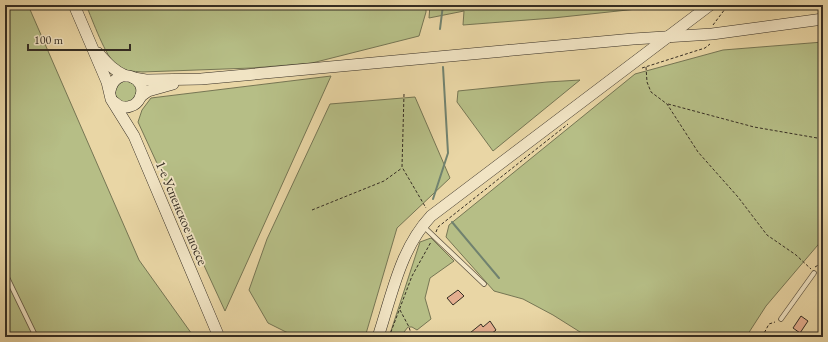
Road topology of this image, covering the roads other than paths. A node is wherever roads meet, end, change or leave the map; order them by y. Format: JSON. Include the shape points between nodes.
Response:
{"nodes":[{"id":1,"x":74,"y":5,"type":"edge"},
{"id":2,"x":710,"y":5,"type":"edge"},
{"id":3,"x":700,"y":14,"type":"junction"},
{"id":4,"x":823,"y":19,"type":"edge"},
{"id":5,"x":669,"y":37,"type":"junction"},
{"id":6,"x":633,"y":39,"type":"junction"},
{"id":7,"x":708,"y":39,"type":"junction"},
{"id":8,"x":92,"y":47,"type":"junction"},
{"id":9,"x":642,"y":65,"type":"junction"},
{"id":10,"x":130,"y":77,"type":"junction"},
{"id":11,"x":201,"y":79,"type":"junction"},
{"id":12,"x":110,"y":91,"type":"junction"},
{"id":13,"x":139,"y":100,"type":"junction"},
{"id":14,"x":114,"y":102,"type":"junction"},
{"id":15,"x":134,"y":136,"type":"junction"},
{"id":16,"x":422,"y":225,"type":"junction"},
{"id":17,"x":5,"y":273,"type":"edge"},
{"id":18,"x":814,"y":273,"type":"road end"},
{"id":19,"x":484,"y":284,"type":"dead end"},
{"id":20,"x":781,"y":319,"type":"road end"},
{"id":21,"x":36,"y":337,"type":"edge"},
{"id":22,"x":219,"y":337,"type":"edge"},
{"id":23,"x":378,"y":337,"type":"edge"}],
"edges":[{"from":1,"to":8,"type":"main road","name":"1-е Успенское шоссе"},
{"from":2,"to":3,"type":"main road"},
{"from":3,"to":5,"type":"main road"},
{"from":3,"to":7,"type":"main road","via":[[698,26]]},
{"from":4,"to":7,"type":"main road"},
{"from":5,"to":6,"type":"main road"},
{"from":5,"to":7,"type":"main road"},
{"from":5,"to":9,"type":"main road"},
{"from":6,"to":9,"type":"main road","via":[[641,49]]},
{"from":6,"to":11,"type":"main road"},
{"from":8,"to":10,"type":"main road","via":[[109,66],[118,73]]},
{"from":8,"to":12,"type":"main road","name":"1-е Успенское шоссе"},
{"from":9,"to":16,"type":"main road"},
{"from":10,"to":11,"type":"main road","via":[[146,80]]},
{"from":10,"to":12,"type":"main road","via":[[122,76],[115,80]]},
{"from":10,"to":13,"type":"main road","via":[[140,84]]},
{"from":11,"to":13,"type":"main road","via":[[148,91]]},
{"from":12,"to":14,"type":"main road","name":"1-е Успенское шоссе"},
{"from":13,"to":14,"type":"main road","via":[[133,106],[125,108]]},
{"from":13,"to":15,"type":"main road","via":[[133,112]]},
{"from":14,"to":15,"type":"main road","name":"1-е Успенское шоссе"},
{"from":15,"to":22,"type":"main road","name":"1-е Успенское шоссе"},
{"from":16,"to":19,"type":"lane"},
{"from":16,"to":23,"type":"main road","via":[[408,248]]},
{"from":17,"to":21,"type":"lane"},
{"from":18,"to":20,"type":"lane"}]}
